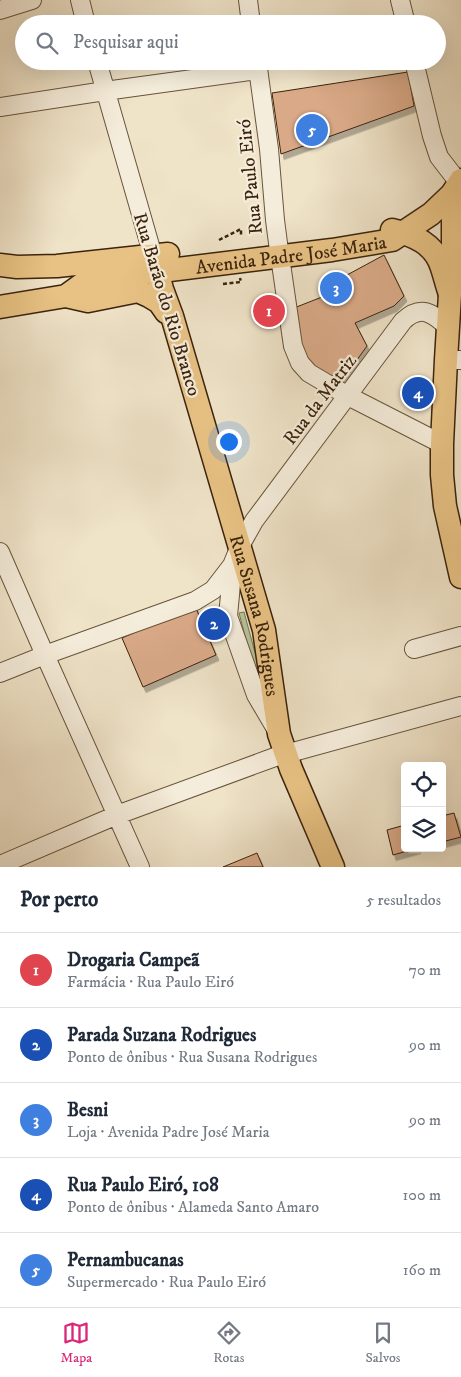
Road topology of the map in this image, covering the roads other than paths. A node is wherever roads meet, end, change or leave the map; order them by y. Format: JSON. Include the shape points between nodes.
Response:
{"nodes":[{"id":1,"x":32,"y":0,"type":"edge"},
{"id":2,"x":80,"y":0,"type":"edge"},
{"id":3,"x":248,"y":0,"type":"edge"},
{"id":4,"x":400,"y":0,"type":"edge"},
{"id":5,"x":0,"y":10,"type":"edge"},
{"id":6,"x":84,"y":15,"type":"edge"},
{"id":7,"x":250,"y":15,"type":"edge"},
{"id":8,"x":404,"y":15,"type":"edge"},
{"id":9,"x":100,"y":70,"type":"edge"},
{"id":10,"x":233,"y":70,"type":"edge"},
{"id":11,"x":258,"y":70,"type":"edge"},
{"id":12,"x":416,"y":70,"type":"edge"},
{"id":13,"x":106,"y":91,"type":"junction"},
{"id":14,"x":0,"y":107,"type":"edge"},
{"id":15,"x":457,"y":186,"type":"edge"},
{"id":16,"x":457,"y":229,"type":"edge"},
{"id":17,"x":404,"y":233,"type":"junction"},
{"id":18,"x":279,"y":250,"type":"junction"},
{"id":19,"x":155,"y":264,"type":"junction"},
{"id":20,"x":0,"y":265,"type":"edge"},
{"id":21,"x":450,"y":294,"type":"junction"},
{"id":22,"x":60,"y":296,"type":"junction"},
{"id":23,"x":0,"y":299,"type":"edge"},
{"id":24,"x":0,"y":307,"type":"edge"},
{"id":25,"x":172,"y":316,"type":"junction"},
{"id":26,"x":448,"y":328,"type":"junction"},
{"id":27,"x":453,"y":360,"type":"edge"},
{"id":28,"x":348,"y":396,"type":"junction"},
{"id":29,"x":442,"y":444,"type":"junction"},
{"id":30,"x":0,"y":552,"type":"edge"},
{"id":31,"x":237,"y":554,"type":"junction"},
{"id":32,"x":461,"y":577,"type":"edge"},
{"id":33,"x":461,"y":636,"type":"edge"},
{"id":34,"x":414,"y":648,"type":"dead end"},
{"id":35,"x":44,"y":655,"type":"junction"},
{"id":36,"x":0,"y":674,"type":"edge"},
{"id":37,"x":461,"y":706,"type":"edge"},
{"id":38,"x":282,"y":744,"type":"junction"},
{"id":39,"x":117,"y":816,"type":"junction"},
{"id":40,"x":0,"y":865,"type":"edge"},
{"id":41,"x":140,"y":867,"type":"edge"},
{"id":42,"x":334,"y":867,"type":"edge"}],
"edges":[{"from":1,"to":5,"type":"street"},
{"from":2,"to":6,"type":"street"},
{"from":3,"to":7,"type":"street"},
{"from":4,"to":8,"type":"street"},
{"from":9,"to":13,"type":"street","name":"Rua Barão do Rio Branco"},
{"from":10,"to":13,"type":"street"},
{"from":11,"to":18,"type":"street","name":"Rua Paulo Eiró"},
{"from":12,"to":15,"type":"street","via":[[439,157]]},
{"from":13,"to":14,"type":"street"},
{"from":13,"to":19,"type":"street","name":"Rua Barão do Rio Branco"},
{"from":15,"to":16,"type":"main road"},
{"from":15,"to":17,"type":"main road","name":"Avenida Padre José Maria","via":[[431,214]]},
{"from":16,"to":21,"type":"main road"},
{"from":17,"to":18,"type":"main road","name":"Avenida Padre José Maria","via":[[391,230]]},
{"from":17,"to":21,"type":"main road","via":[[424,243],[437,258]]},
{"from":18,"to":19,"type":"main road","name":"Avenida Padre José Maria"},
{"from":18,"to":28,"type":"street","name":"Rua Paulo Eiró","via":[[293,346],[300,363],[309,373]]},
{"from":19,"to":20,"type":"main road","name":"Avenida Padre José Maria"},
{"from":19,"to":22,"type":"main road","name":"Avenida Padre José Maria","via":[[84,283]]},
{"from":19,"to":25,"type":"main road","name":"Rua Barão do Rio Branco"},
{"from":21,"to":26,"type":"main road"},
{"from":22,"to":23,"type":"street"},
{"from":22,"to":24,"type":"main road","name":"Avenida Padre José Maria"},
{"from":22,"to":25,"type":"main road","via":[[88,300],[138,291],[159,302]]},
{"from":25,"to":31,"type":"main road","name":"Rua Barão do Rio Branco"},
{"from":26,"to":27,"type":"main road"},
{"from":26,"to":28,"type":"street","name":"Rua da Matriz","via":[[425,312],[411,314]]},
{"from":27,"to":29,"type":"main road"},
{"from":28,"to":29,"type":"street","name":"Rua Paulo Eiró"},
{"from":28,"to":31,"type":"street","name":"Rua da Matriz","via":[[254,521]]},
{"from":29,"to":32,"type":"main road","via":[[446,506]]},
{"from":30,"to":35,"type":"street"},
{"from":31,"to":35,"type":"street","name":"Rua da Matriz","via":[[213,590],[195,601]]},
{"from":31,"to":38,"type":"main road","name":"Rua Susana Rodrigues","via":[[264,630]]},
{"from":31,"to":38,"type":"street","name":"Rua Susana Rodrigues","via":[[228,616],[256,695]]},
{"from":33,"to":34,"type":"street"},
{"from":35,"to":36,"type":"street","name":"Rua da Matriz"},
{"from":35,"to":39,"type":"street"},
{"from":37,"to":38,"type":"street"},
{"from":38,"to":39,"type":"street","via":[[275,757]]},
{"from":38,"to":42,"type":"main road","name":"Rua Susana Rodrigues"},
{"from":39,"to":40,"type":"street"},
{"from":39,"to":41,"type":"street"}]}
